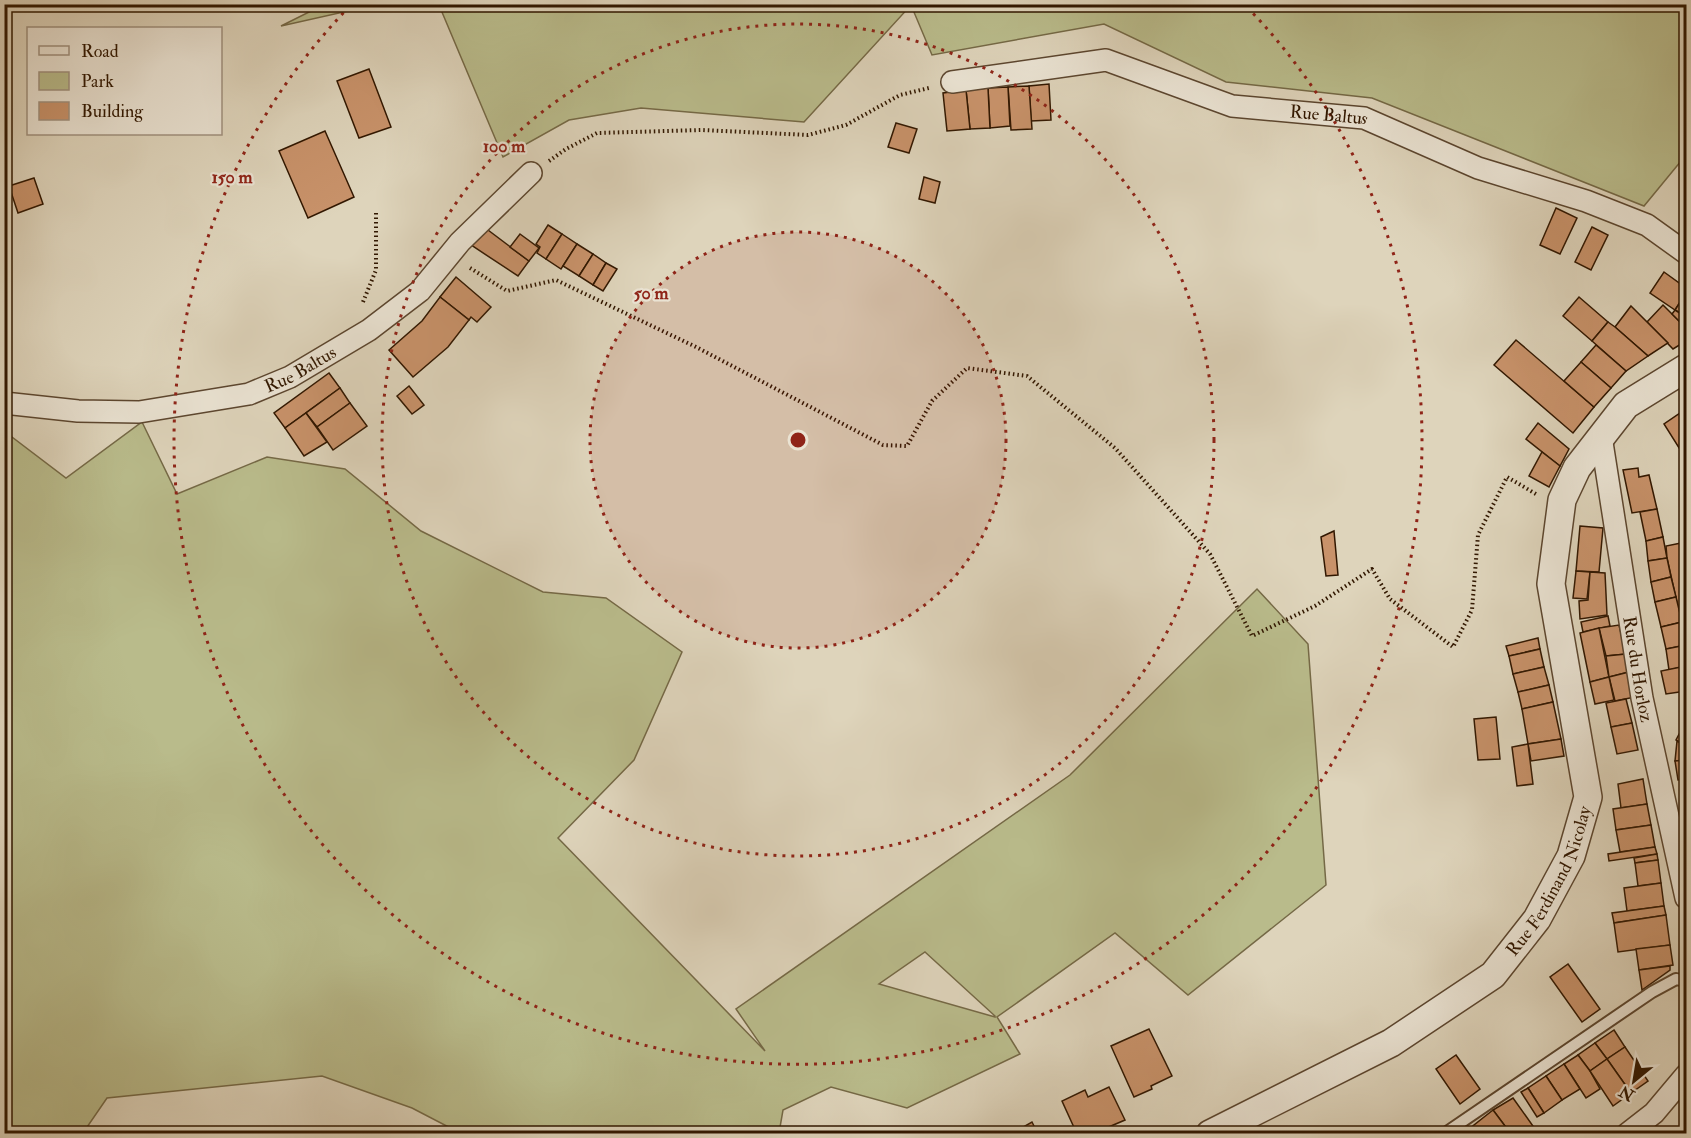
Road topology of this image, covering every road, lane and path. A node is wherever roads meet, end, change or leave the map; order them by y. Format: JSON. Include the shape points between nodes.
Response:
{"nodes":[{"id":1,"x":951,"y":82,"type":"joint"},
{"id":2,"x":531,"y":173,"type":"joint"},
{"id":3,"x":376,"y":211,"type":"dead end"},
{"id":4,"x":1686,"y":253,"type":"edge"},
{"id":5,"x":449,"y":255,"type":"junction"},
{"id":6,"x":362,"y":303,"type":"dead end"},
{"id":7,"x":1686,"y":368,"type":"edge"},
{"id":8,"x":4,"y":403,"type":"edge"},
{"id":9,"x":1601,"y":436,"type":"junction"},
{"id":10,"x":1542,"y":497,"type":"dead end"},
{"id":11,"x":1686,"y":898,"type":"edge"},
{"id":12,"x":1686,"y":981,"type":"edge"},
{"id":13,"x":1686,"y":1075,"type":"edge"},
{"id":14,"x":1210,"y":1134,"type":"edge"},
{"id":15,"x":1444,"y":1134,"type":"edge"},
{"id":16,"x":1627,"y":1134,"type":"edge"}],
"edges":[{"from":1,"to":2,"type":"path","via":[[900,95],[846,125],[808,135],[702,130],[597,133]]},
{"from":1,"to":4,"type":"street","name":"Rue Baltus","via":[[1106,60],[1232,106],[1365,118],[1478,168],[1586,201],[1647,225]]},
{"from":2,"to":5,"type":"street","name":"Rue Baltus"},
{"from":3,"to":6,"type":"path","via":[[376,270]]},
{"from":5,"to":8,"type":"street","name":"Rue Baltus","via":[[420,291],[369,330],[290,377],[249,394],[139,412],[78,411]]},
{"from":5,"to":10,"type":"path","via":[[507,291],[556,280],[696,347],[883,445],[906,446],[932,401],[967,368],[1027,376],[1115,448],[1210,554],[1252,636],[1315,606],[1372,569],[1390,599],[1453,647],[1472,610],[1478,535],[1508,477]]},
{"from":7,"to":9,"type":"street","name":"Rue Ferdinand Nicolay","via":[[1626,405]]},
{"from":9,"to":11,"type":"street","name":"Rue du Horloz","via":[[1642,698]]},
{"from":9,"to":14,"type":"street","name":"Rue Ferdinand Nicolay","via":[[1577,468],[1562,500],[1551,584],[1588,797],[1571,856],[1537,919],[1493,975],[1390,1043]]},
{"from":12,"to":15,"type":"lane","via":[[1676,979],[1652,992]]},
{"from":13,"to":16,"type":"street","via":[[1654,1113]]}]}
